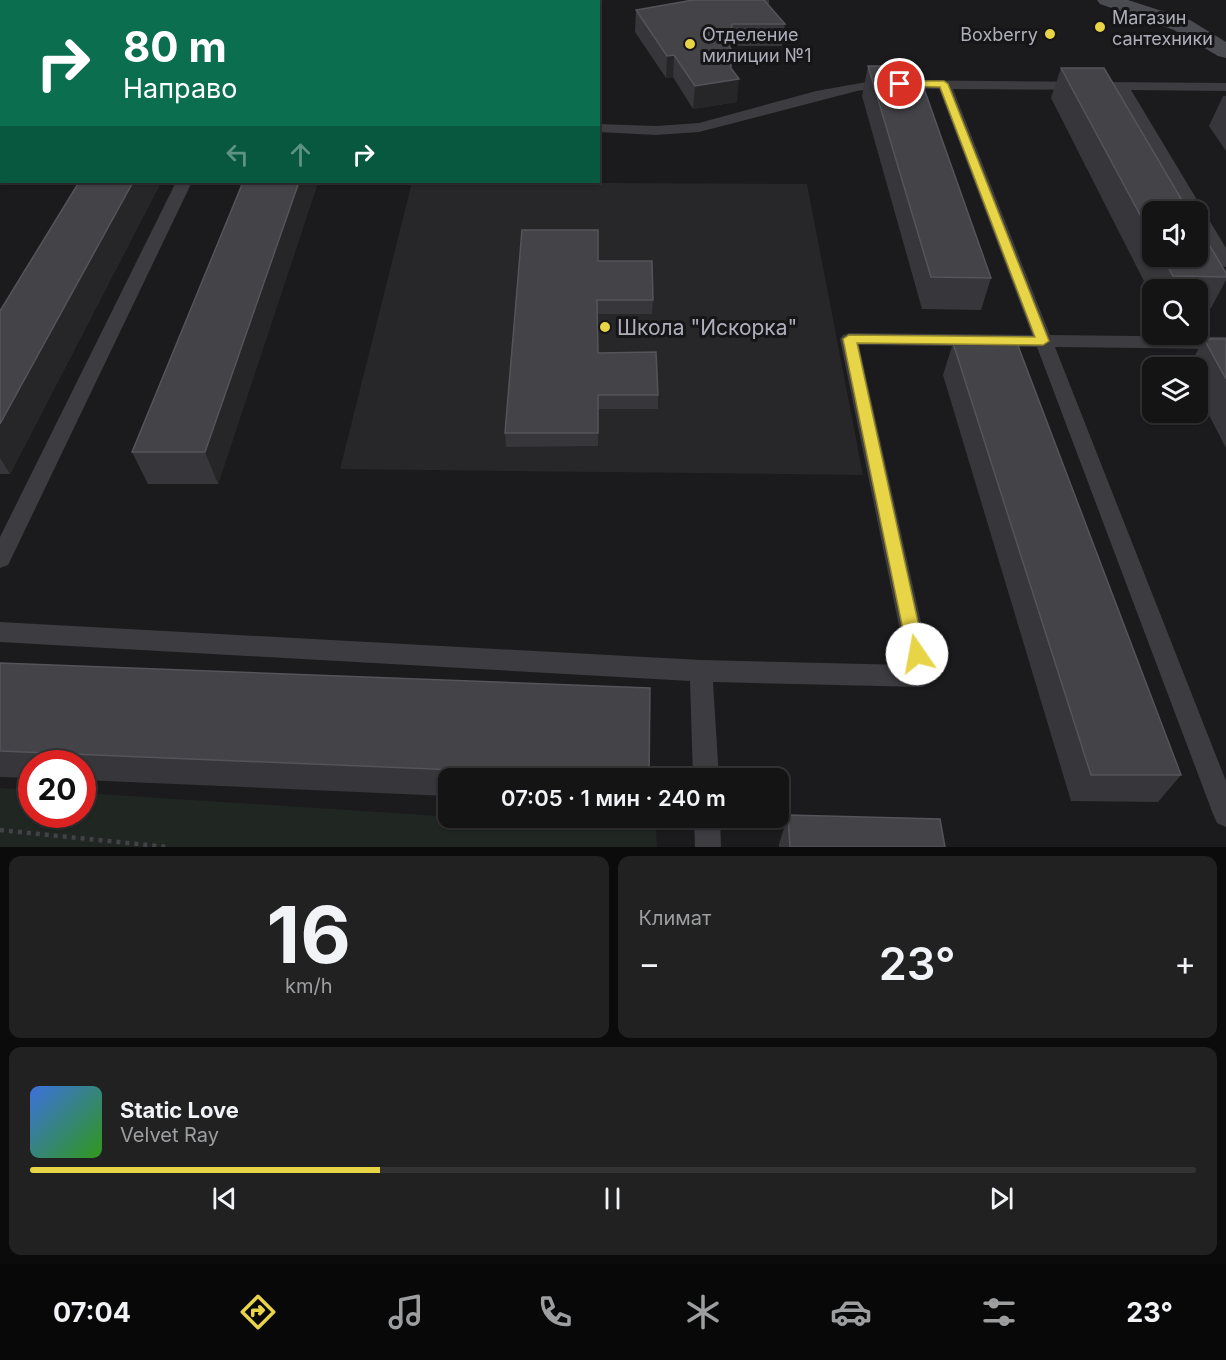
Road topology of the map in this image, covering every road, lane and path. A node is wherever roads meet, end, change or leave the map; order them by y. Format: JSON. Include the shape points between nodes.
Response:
{"nodes":[{"id":1,"x":1107,"y":0,"type":"edge"},
{"id":2,"x":1226,"y":51,"type":"edge"},
{"id":3,"x":944,"y":84,"type":"junction"},
{"id":4,"x":1122,"y":87,"type":"junction"},
{"id":5,"x":1226,"y":87,"type":"edge"},
{"id":6,"x":600,"y":128,"type":"edge"},
{"id":7,"x":184,"y":183,"type":"edge"},
{"id":8,"x":1190,"y":201,"type":"edge"},
{"id":9,"x":1208,"y":231,"type":"edge"},
{"id":10,"x":1226,"y":261,"type":"edge"},
{"id":11,"x":1043,"y":341,"type":"junction"},
{"id":12,"x":1226,"y":344,"type":"edge"},
{"id":13,"x":0,"y":559,"type":"edge"},
{"id":14,"x":0,"y":632,"type":"edge"},
{"id":15,"x":701,"y":672,"type":"junction"},
{"id":16,"x":706,"y":768,"type":"edge"},
{"id":17,"x":1226,"y":814,"type":"edge"},
{"id":18,"x":707,"y":828,"type":"edge"},
{"id":19,"x":0,"y":830,"type":"edge"},
{"id":20,"x":167,"y":847,"type":"edge"},
{"id":21,"x":708,"y":847,"type":"edge"}],
"edges":[{"from":1,"to":2,"type":"main road","via":[[1182,25]]},
{"from":3,"to":4,"type":"lane"},
{"from":3,"to":6,"type":"lane","via":[[844,87],[711,125],[669,130]]},
{"from":3,"to":11,"type":"lane"},
{"from":4,"to":5,"type":"lane"},
{"from":4,"to":8,"type":"lane"},
{"from":7,"to":13,"type":"lane"},
{"from":9,"to":10,"type":"lane"},
{"from":11,"to":12,"type":"lane"},
{"from":11,"to":15,"type":"lane","via":[[849,339],[921,676]]},
{"from":11,"to":17,"type":"lane"},
{"from":14,"to":15,"type":"lane"},
{"from":15,"to":16,"type":"lane"},
{"from":18,"to":21,"type":"lane"},
{"from":19,"to":20,"type":"path"}]}
